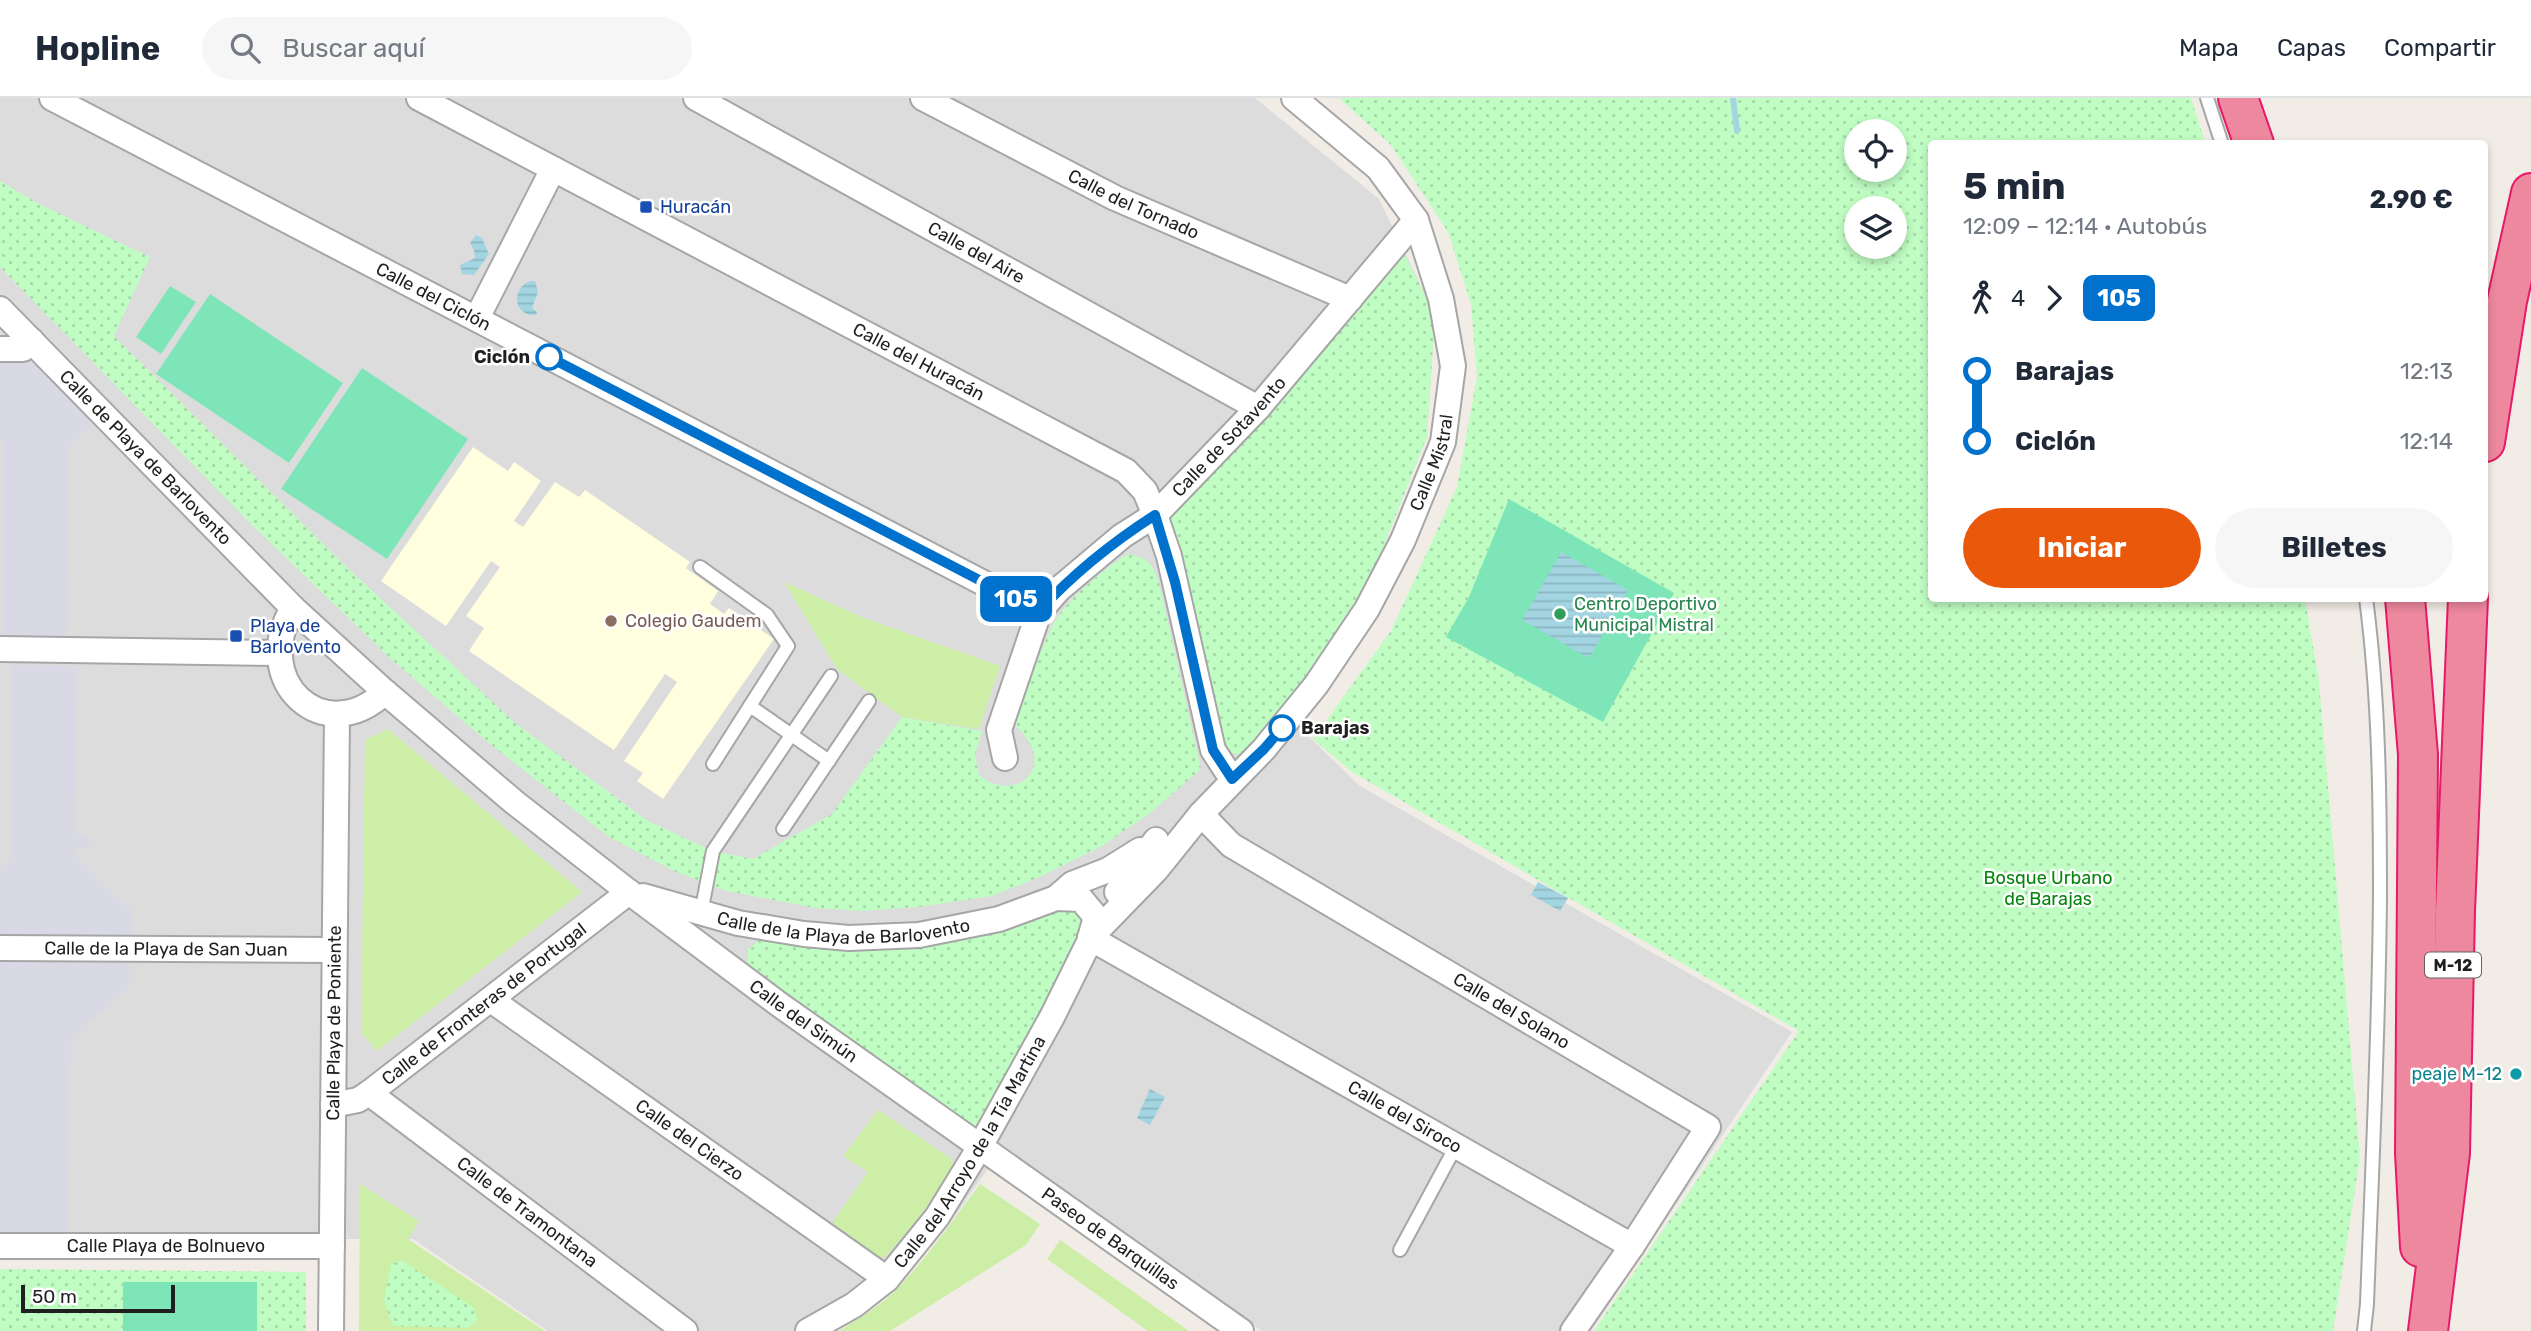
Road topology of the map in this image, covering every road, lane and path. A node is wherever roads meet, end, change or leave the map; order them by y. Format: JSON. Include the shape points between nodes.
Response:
{"nodes":[{"id":1,"x":52,"y":98,"type":"edge"},
{"id":2,"x":419,"y":98,"type":"edge"},
{"id":3,"x":696,"y":98,"type":"edge"},
{"id":4,"x":923,"y":98,"type":"edge"},
{"id":5,"x":1294,"y":98,"type":"edge"},
{"id":6,"x":2207,"y":98,"type":"edge"},
{"id":7,"x":2238,"y":98,"type":"edge"},
{"id":8,"x":2255,"y":98,"type":"edge"},
{"id":9,"x":2221,"y":140,"type":"edge"},
{"id":10,"x":2253,"y":140,"type":"edge"},
{"id":11,"x":2269,"y":140,"type":"edge"},
{"id":12,"x":553,"y":169,"type":"junction"},
{"id":13,"x":2531,"y":192,"type":"edge"},
{"id":14,"x":1416,"y":220,"type":"junction"},
{"id":15,"x":1350,"y":299,"type":"junction"},
{"id":16,"x":0,"y":309,"type":"edge"},
{"id":17,"x":477,"y":318,"type":"junction"},
{"id":18,"x":32,"y":341,"type":"junction"},
{"id":19,"x":0,"y":349,"type":"edge"},
{"id":20,"x":1258,"y":408,"type":"junction"},
{"id":21,"x":2488,"y":423,"type":"edge"},
{"id":22,"x":1155,"y":515,"type":"junction"},
{"id":23,"x":699,"y":567,"type":"dead end"},
{"id":24,"x":2367,"y":602,"type":"edge"},
{"id":25,"x":2405,"y":602,"type":"edge"},
{"id":26,"x":2468,"y":602,"type":"edge"},
{"id":27,"x":293,"y":608,"type":"junction"},
{"id":28,"x":1039,"y":611,"type":"junction"},
{"id":29,"x":0,"y":649,"type":"edge"},
{"id":30,"x":278,"y":653,"type":"junction"},
{"id":31,"x":831,"y":676,"type":"dead end"},
{"id":32,"x":384,"y":692,"type":"junction"},
{"id":33,"x":869,"y":701,"type":"dead end"},
{"id":34,"x":750,"y":706,"type":"junction"},
{"id":35,"x":337,"y":714,"type":"junction"},
{"id":36,"x":792,"y":735,"type":"junction"},
{"id":37,"x":1005,"y":758,"type":"dead end"},
{"id":38,"x":829,"y":761,"type":"junction"},
{"id":39,"x":713,"y":764,"type":"dead end"},
{"id":40,"x":1232,"y":779,"type":"junction"},
{"id":41,"x":1200,"y":814,"type":"junction"},
{"id":42,"x":783,"y":829,"type":"dead end"},
{"id":43,"x":1156,"y":840,"type":"junction"},
{"id":44,"x":1156,"y":870,"type":"junction"},
{"id":45,"x":1124,"y":881,"type":"junction"},
{"id":46,"x":629,"y":892,"type":"junction"},
{"id":47,"x":1056,"y":898,"type":"junction"},
{"id":48,"x":1081,"y":900,"type":"junction"},
{"id":49,"x":701,"y":913,"type":"junction"},
{"id":50,"x":1090,"y":939,"type":"junction"},
{"id":51,"x":0,"y":948,"type":"edge"},
{"id":52,"x":334,"y":950,"type":"junction"},
{"id":53,"x":491,"y":1000,"type":"junction"},
{"id":54,"x":369,"y":1093,"type":"junction"},
{"id":55,"x":333,"y":1105,"type":"junction"},
{"id":56,"x":981,"y":1145,"type":"junction"},
{"id":57,"x":1456,"y":1146,"type":"junction"},
{"id":58,"x":332,"y":1246,"type":"junction"},
{"id":59,"x":1632,"y":1246,"type":"junction"},
{"id":60,"x":0,"y":1247,"type":"edge"},
{"id":61,"x":1400,"y":1250,"type":"dead end"},
{"id":62,"x":887,"y":1279,"type":"junction"},
{"id":63,"x":331,"y":1331,"type":"edge"},
{"id":64,"x":685,"y":1331,"type":"edge"},
{"id":65,"x":808,"y":1331,"type":"edge"},
{"id":66,"x":1241,"y":1331,"type":"edge"},
{"id":67,"x":1573,"y":1331,"type":"edge"},
{"id":68,"x":2364,"y":1331,"type":"edge"},
{"id":69,"x":2426,"y":1331,"type":"edge"}],
"edges":[{"from":1,"to":17,"type":"street","name":"Calle del Ciclón"},
{"from":2,"to":12,"type":"street","name":"Calle del Huracán"},
{"from":3,"to":20,"type":"street","name":"Calle del Aire"},
{"from":4,"to":15,"type":"street","name":"Calle del Tornado","via":[[1115,198]]},
{"from":5,"to":14,"type":"street","name":"Calle Mistral","via":[[1378,168]]},
{"from":6,"to":9,"type":"lane"},
{"from":7,"to":10,"type":"highway"},
{"from":8,"to":11,"type":"highway"},
{"from":12,"to":17,"type":"street"},
{"from":12,"to":22,"type":"street","name":"Calle del Huracán","via":[[1126,471],[1145,491]]},
{"from":13,"to":21,"type":"highway","via":[[2507,301]]},
{"from":14,"to":15,"type":"street","name":"Calle de Sotavento"},
{"from":14,"to":40,"type":"street","name":"Calle Mistral","via":[[1441,299],[1453,366],[1443,442],[1403,540],[1367,609],[1283,727]]},
{"from":15,"to":20,"type":"street","name":"Calle de Sotavento"},
{"from":16,"to":18,"type":"street","name":"Calle de Playa de Barlovento"},
{"from":17,"to":28,"type":"street","name":"Calle del Ciclón"},
{"from":18,"to":19,"type":"street","via":[[23,349]]},
{"from":18,"to":27,"type":"street","name":"Calle de Playa de Barlovento"},
{"from":20,"to":22,"type":"street","name":"Calle de Sotavento"},
{"from":22,"to":28,"type":"street","name":"Calle de Sotavento","via":[[1122,536]]},
{"from":22,"to":40,"type":"street","name":"Calle del Huracán","via":[[1213,750]]},
{"from":23,"to":34,"type":"lane","via":[[767,615],[788,646]]},
{"from":24,"to":68,"type":"lane","via":[[2381,775],[2379,961]]},
{"from":25,"to":69,"type":"highway","via":[[2418,755],[2415,1153]]},
{"from":26,"to":69,"type":"highway","number":"M-12","via":[[2450,1153]]},
{"from":27,"to":30,"type":"street"},
{"from":27,"to":32,"type":"street","name":"Calle de Playa de Barlovento"},
{"from":28,"to":37,"type":"street","name":"Calle de Sotavento","via":[[999,730]]},
{"from":29,"to":30,"type":"street"},
{"from":30,"to":35,"type":"street","via":[[291,690],[316,709]]},
{"from":31,"to":36,"type":"lane"},
{"from":32,"to":35,"type":"street","via":[[363,708]]},
{"from":32,"to":46,"type":"street","name":"Calle de Playa de Barlovento"},
{"from":33,"to":38,"type":"lane"},
{"from":34,"to":36,"type":"lane"},
{"from":34,"to":39,"type":"lane"},
{"from":35,"to":52,"type":"street","name":"Calle Playa de Poniente"},
{"from":36,"to":38,"type":"lane"},
{"from":36,"to":49,"type":"lane","via":[[713,851]]},
{"from":38,"to":42,"type":"lane"},
{"from":40,"to":41,"type":"street","name":"Calle Mistral"},
{"from":41,"to":43,"type":"street"},
{"from":41,"to":44,"type":"street"},
{"from":41,"to":59,"type":"street","name":"Calle del Solano","via":[[1231,845],[1707,1127]]},
{"from":43,"to":45,"type":"street"},
{"from":43,"to":47,"type":"street","via":[[1108,870],[1072,884]]},
{"from":44,"to":45,"type":"street"},
{"from":44,"to":50,"type":"street"},
{"from":45,"to":48,"type":"street"},
{"from":45,"to":50,"type":"street"},
{"from":46,"to":49,"type":"street","name":"Calle de la Playa de Barlovento"},
{"from":46,"to":53,"type":"street","name":"Calle de Fronteras de Portugal"},
{"from":46,"to":56,"type":"street","name":"Calle del Simún","via":[[780,1005]]},
{"from":47,"to":48,"type":"street"},
{"from":47,"to":49,"type":"street","name":"Calle de la Playa de Barlovento","via":[[999,919],[919,935],[849,938],[779,931]]},
{"from":48,"to":50,"type":"street","via":[[1096,917]]},
{"from":50,"to":56,"type":"street","name":"Calle del Arroyo de la Tía Martina"},
{"from":50,"to":57,"type":"street","name":"Calle del Siroco"},
{"from":51,"to":52,"type":"street","name":"Calle de la Playa de San Juan"},
{"from":52,"to":55,"type":"street","name":"Calle Playa de Poniente"},
{"from":53,"to":54,"type":"street","name":"Calle de Fronteras de Portugal"},
{"from":53,"to":62,"type":"street","name":"Calle del Cierzo"},
{"from":54,"to":55,"type":"street","name":"Calle de Fronteras de Portugal"},
{"from":54,"to":64,"type":"street","name":"Calle de Tramontana"},
{"from":55,"to":58,"type":"street","name":"Calle Playa de Poniente"},
{"from":56,"to":62,"type":"street","name":"Calle del Arroyo de la Tía Martina","via":[[937,1217]]},
{"from":56,"to":66,"type":"street","name":"Paseo de Barquillas"},
{"from":57,"to":59,"type":"street","name":"Calle del Siroco"},
{"from":57,"to":61,"type":"lane"},
{"from":58,"to":60,"type":"street","name":"Calle Playa de Bolnuevo"},
{"from":58,"to":63,"type":"street","name":"Calle Playa de Poniente"},
{"from":59,"to":67,"type":"street"},
{"from":62,"to":65,"type":"street","name":"Calle del Arroyo de la Tía Martina","via":[[854,1305]]}]}
